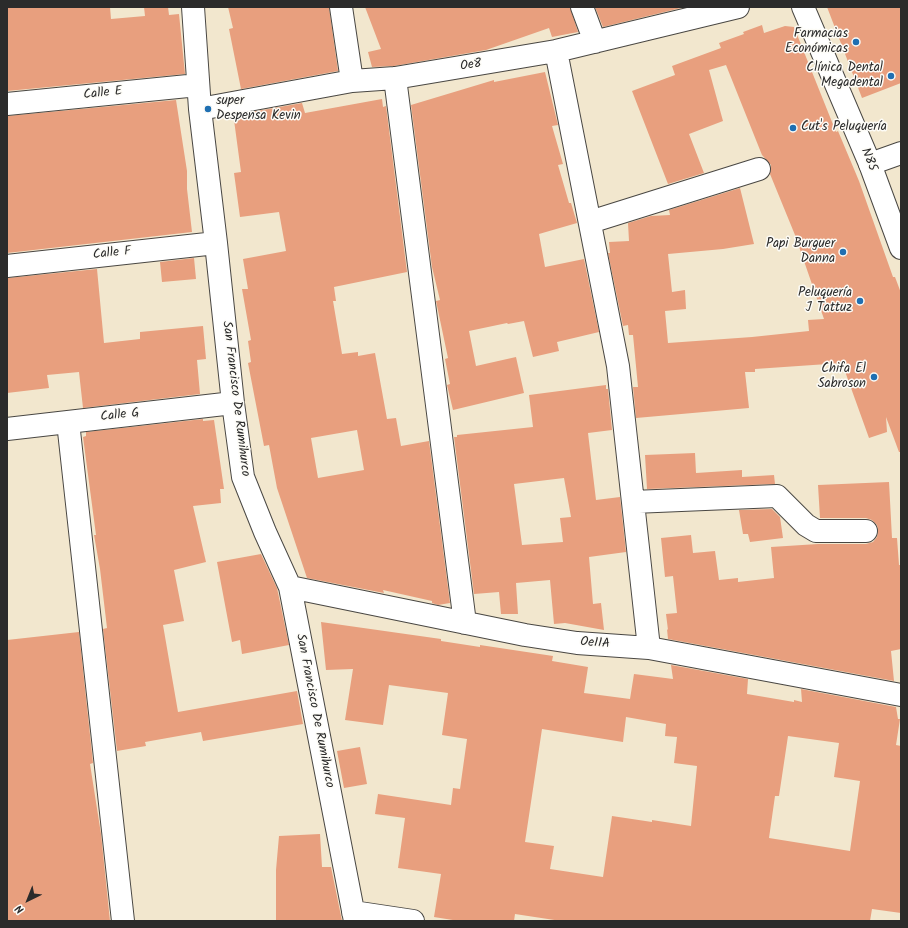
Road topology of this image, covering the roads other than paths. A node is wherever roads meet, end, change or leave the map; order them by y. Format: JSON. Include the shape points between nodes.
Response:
{"nodes":[{"id":1,"x":193,"y":7,"type":"edge"},
{"id":2,"x":341,"y":7,"type":"edge"},
{"id":3,"x":582,"y":7,"type":"edge"},
{"id":4,"x":738,"y":7,"type":"edge"},
{"id":5,"x":803,"y":7,"type":"edge"},
{"id":6,"x":595,"y":42,"type":"junction"},
{"id":7,"x":556,"y":52,"type":"junction"},
{"id":8,"x":395,"y":78,"type":"junction"},
{"id":9,"x":352,"y":81,"type":"junction"},
{"id":10,"x":198,"y":85,"type":"junction"},
{"id":11,"x":7,"y":104,"type":"edge"},
{"id":12,"x":200,"y":109,"type":"junction"},
{"id":13,"x":901,"y":153,"type":"edge"},
{"id":14,"x":870,"y":164,"type":"junction"},
{"id":15,"x":759,"y":169,"type":"dead end"},
{"id":16,"x":590,"y":222,"type":"junction"},
{"id":17,"x":216,"y":243,"type":"junction"},
{"id":18,"x":901,"y":248,"type":"edge"},
{"id":19,"x":7,"y":266,"type":"edge"},
{"id":20,"x":233,"y":403,"type":"junction"},
{"id":21,"x":68,"y":422,"type":"junction"},
{"id":22,"x":7,"y":429,"type":"edge"},
{"id":23,"x":633,"y":502,"type":"junction"},
{"id":24,"x":866,"y":531,"type":"dead end"},
{"id":25,"x":290,"y":587,"type":"junction"},
{"id":26,"x":465,"y":623,"type":"junction"},
{"id":27,"x":649,"y":648,"type":"junction"},
{"id":28,"x":901,"y":695,"type":"edge"},
{"id":29,"x":354,"y":916,"type":"edge"},
{"id":30,"x":123,"y":921,"type":"edge"},
{"id":31,"x":413,"y":921,"type":"edge"}],
"edges":[{"from":1,"to":10,"type":"street","name":"San Francisco De Rumihurco"},
{"from":2,"to":9,"type":"street"},
{"from":3,"to":6,"type":"street"},
{"from":4,"to":6,"type":"street","name":"Oe8"},
{"from":5,"to":14,"type":"street","name":"N85"},
{"from":6,"to":7,"type":"street","name":"Oe8"},
{"from":7,"to":8,"type":"street","name":"Oe8"},
{"from":7,"to":16,"type":"street"},
{"from":8,"to":9,"type":"street","name":"Oe8"},
{"from":8,"to":26,"type":"street"},
{"from":9,"to":12,"type":"street","name":"Oe8"},
{"from":10,"to":11,"type":"street","name":"Calle E"},
{"from":10,"to":12,"type":"street","name":"San Francisco De Rumihurco"},
{"from":12,"to":17,"type":"street","name":"San Francisco De Rumihurco"},
{"from":13,"to":14,"type":"street"},
{"from":14,"to":18,"type":"street","name":"N85"},
{"from":15,"to":16,"type":"street"},
{"from":16,"to":23,"type":"street","via":[[618,366]]},
{"from":17,"to":19,"type":"street","name":"Calle F"},
{"from":17,"to":20,"type":"street","name":"San Francisco De Rumihurco"},
{"from":20,"to":21,"type":"street","name":"Calle G"},
{"from":20,"to":25,"type":"street","name":"San Francisco De Rumihurco","via":[[243,476]]},
{"from":21,"to":22,"type":"street","name":"Calle G"},
{"from":21,"to":30,"type":"street"},
{"from":23,"to":24,"type":"street","via":[[777,496],[806,525],[816,531]]},
{"from":23,"to":27,"type":"street"},
{"from":25,"to":26,"type":"street","name":"Oe11A"},
{"from":25,"to":29,"type":"street","name":"San Francisco De Rumihurco"},
{"from":26,"to":27,"type":"street","name":"Oe11A","via":[[577,643]]},
{"from":27,"to":28,"type":"street","name":"Oe11A"},
{"from":29,"to":31,"type":"street"}]}
